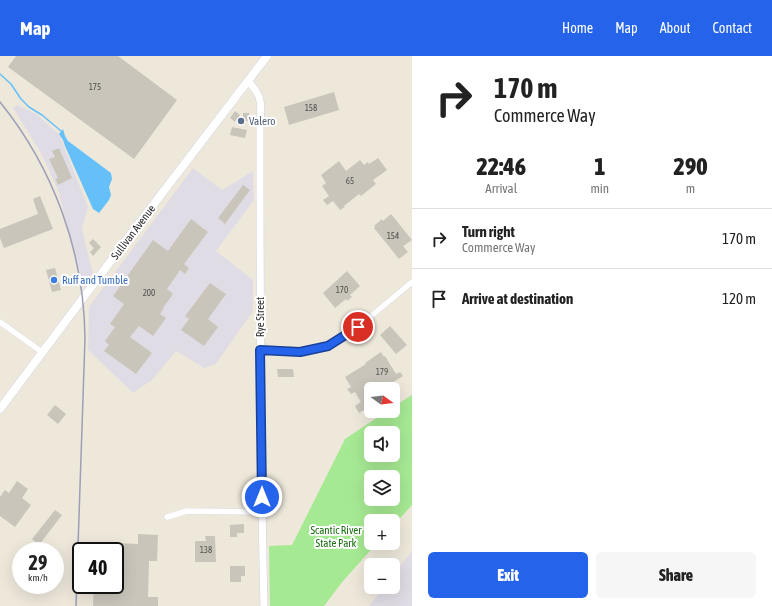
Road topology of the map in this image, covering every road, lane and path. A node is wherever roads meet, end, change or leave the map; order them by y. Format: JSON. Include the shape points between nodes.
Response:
{"nodes":[{"id":1,"x":267,"y":56,"type":"edge"},
{"id":2,"x":248,"y":81,"type":"junction"},
{"id":3,"x":412,"y":282,"type":"edge"},
{"id":4,"x":0,"y":322,"type":"edge"},
{"id":5,"x":260,"y":350,"type":"junction"},
{"id":6,"x":42,"y":352,"type":"junction"},
{"id":7,"x":0,"y":409,"type":"edge"},
{"id":8,"x":262,"y":512,"type":"junction"},
{"id":9,"x":167,"y":517,"type":"dead end"},
{"id":10,"x":264,"y":606,"type":"edge"}],
"edges":[{"from":1,"to":2,"type":"main road","name":"Sullivan Avenue"},
{"from":2,"to":5,"type":"street","name":"Rye Street","via":[[256,89],[261,106]]},
{"from":2,"to":6,"type":"main road","name":"Sullivan Avenue"},
{"from":3,"to":5,"type":"street","via":[[358,327],[328,346],[300,352]]},
{"from":4,"to":6,"type":"street"},
{"from":5,"to":8,"type":"street","name":"Rye Street"},
{"from":6,"to":7,"type":"main road","name":"Sullivan Avenue"},
{"from":8,"to":9,"type":"street","via":[[187,512]]},
{"from":8,"to":10,"type":"street","name":"Rye Street"}]}
